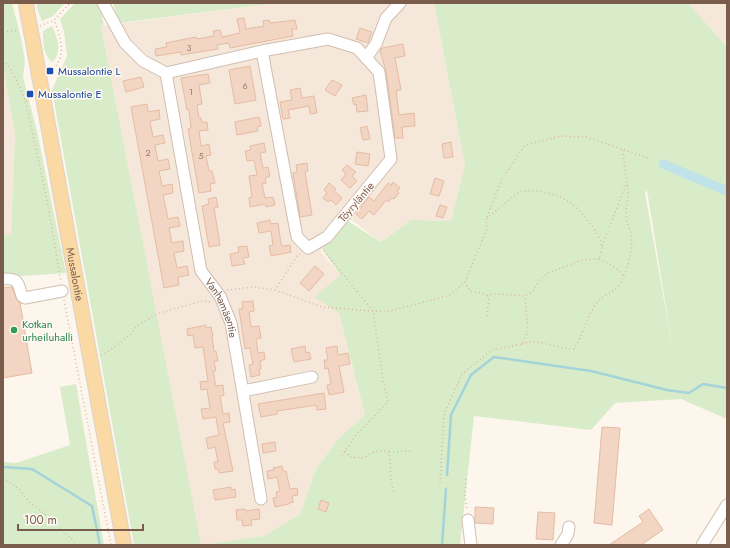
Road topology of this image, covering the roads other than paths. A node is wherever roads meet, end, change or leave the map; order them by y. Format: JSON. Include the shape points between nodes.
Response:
{"nodes":[{"id":1,"x":103,"y":3,"type":"edge"},
{"id":2,"x":400,"y":3,"type":"edge"},
{"id":3,"x":27,"y":9,"type":"edge"},
{"id":4,"x":262,"y":51,"type":"junction"},
{"id":5,"x":366,"y":58,"type":"junction"},
{"id":6,"x":166,"y":73,"type":"junction"},
{"id":7,"x":3,"y":279,"type":"edge"},
{"id":8,"x":62,"y":292,"type":"dead end"},
{"id":9,"x":312,"y":377,"type":"dead end"},
{"id":10,"x":243,"y":391,"type":"junction"},
{"id":11,"x":261,"y":499,"type":"dead end"},
{"id":12,"x":727,"y":505,"type":"edge"},
{"id":13,"x":468,"y":520,"type":"road end"},
{"id":14,"x":569,"y":527,"type":"dead end"},
{"id":15,"x":124,"y":545,"type":"edge"},
{"id":16,"x":471,"y":545,"type":"edge"},
{"id":17,"x":561,"y":545,"type":"edge"},
{"id":18,"x":702,"y":545,"type":"edge"}],
"edges":[{"from":1,"to":6,"type":"street","via":[[125,43],[143,61]]},
{"from":2,"to":5,"type":"street","via":[[386,18],[376,44]]},
{"from":3,"to":15,"type":"main road","name":"Mussalontie","bridge":true},
{"from":4,"to":5,"type":"street","name":"Töyryläntie","via":[[328,39],[357,48]]},
{"from":4,"to":5,"type":"street","name":"Töyryläntie","via":[[297,237],[312,246],[327,237],[392,159],[379,72]]},
{"from":4,"to":6,"type":"street","name":"Töyryläntie"},
{"from":6,"to":10,"type":"street","name":"Vanhamäentie","via":[[201,271],[220,298],[231,323]]},
{"from":7,"to":8,"type":"street","via":[[13,278],[17,281],[25,298]]},
{"from":9,"to":10,"type":"street"},
{"from":10,"to":11,"type":"street","name":"Vanhamäentie"},
{"from":12,"to":18,"type":"street"},
{"from":13,"to":16,"type":"street"},
{"from":14,"to":17,"type":"street"}]}
